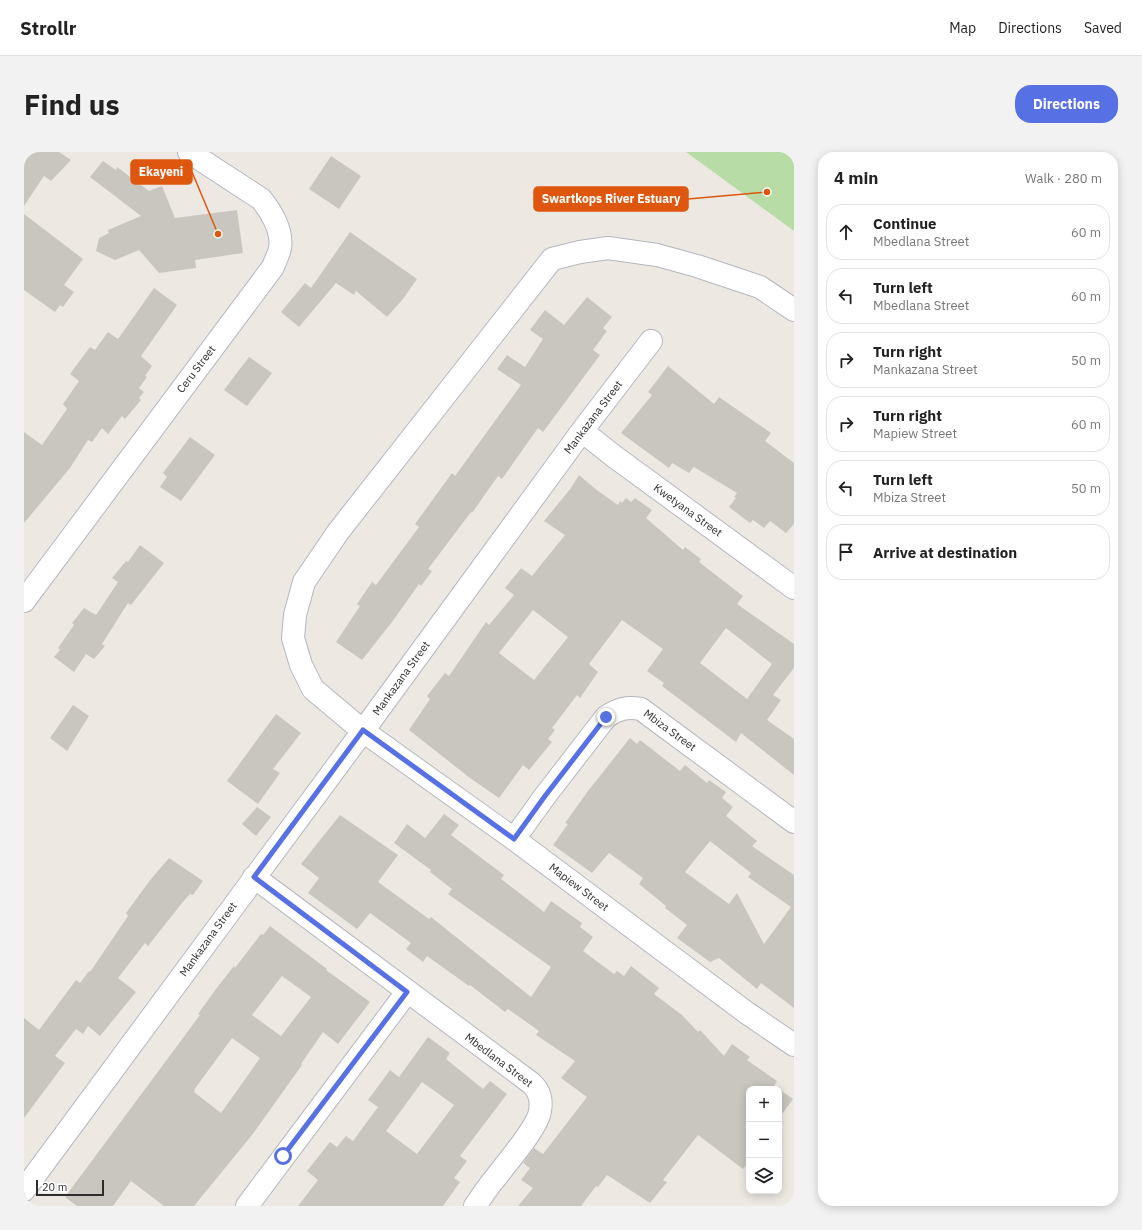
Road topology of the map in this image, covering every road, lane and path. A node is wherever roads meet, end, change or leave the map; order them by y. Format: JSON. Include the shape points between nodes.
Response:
{"nodes":[{"id":1,"x":189,"y":152,"type":"edge"},
{"id":2,"x":794,"y":310,"type":"edge"},
{"id":3,"x":651,"y":341,"type":"dead end"},
{"id":4,"x":582,"y":431,"type":"junction"},
{"id":5,"x":794,"y":588,"type":"edge"},
{"id":6,"x":24,"y":600,"type":"edge"},
{"id":7,"x":363,"y":730,"type":"junction"},
{"id":8,"x":794,"y":822,"type":"edge"},
{"id":9,"x":514,"y":839,"type":"junction"},
{"id":10,"x":254,"y":877,"type":"junction"},
{"id":11,"x":407,"y":992,"type":"junction"},
{"id":12,"x":794,"y":1045,"type":"edge"},
{"id":13,"x":24,"y":1190,"type":"edge"},
{"id":14,"x":247,"y":1206,"type":"edge"},
{"id":15,"x":475,"y":1206,"type":"edge"}],
"edges":[{"from":1,"to":6,"type":"street","name":"Ceru Street","via":[[267,206],[276,222],[280,248],[273,266]]},
{"from":2,"to":7,"type":"street","name":"Mapiew Street","via":[[760,287],[658,256],[608,248],[552,259],[338,532],[304,582],[295,615],[293,638],[301,665],[314,689]]},
{"from":3,"to":4,"type":"street","name":"Mankazana Street"},
{"from":4,"to":5,"type":"street","name":"Kwetyana Street"},
{"from":4,"to":7,"type":"street","name":"Mankazana Street"},
{"from":7,"to":9,"type":"street","name":"Mapiew Street"},
{"from":7,"to":10,"type":"street","name":"Mankazana Street"},
{"from":8,"to":9,"type":"street","name":"Mbiza Street","via":[[642,709],[628,707],[614,711],[606,717]]},
{"from":9,"to":12,"type":"street","name":"Mapiew Street","via":[[747,1013]]},
{"from":10,"to":11,"type":"street","name":"Mbedlana Street"},
{"from":10,"to":13,"type":"street","name":"Mankazana Street"},
{"from":11,"to":14,"type":"street"},
{"from":11,"to":15,"type":"street","name":"Mbedlana Street","via":[[531,1083],[539,1095],[540,1110],[536,1122]]}]}
